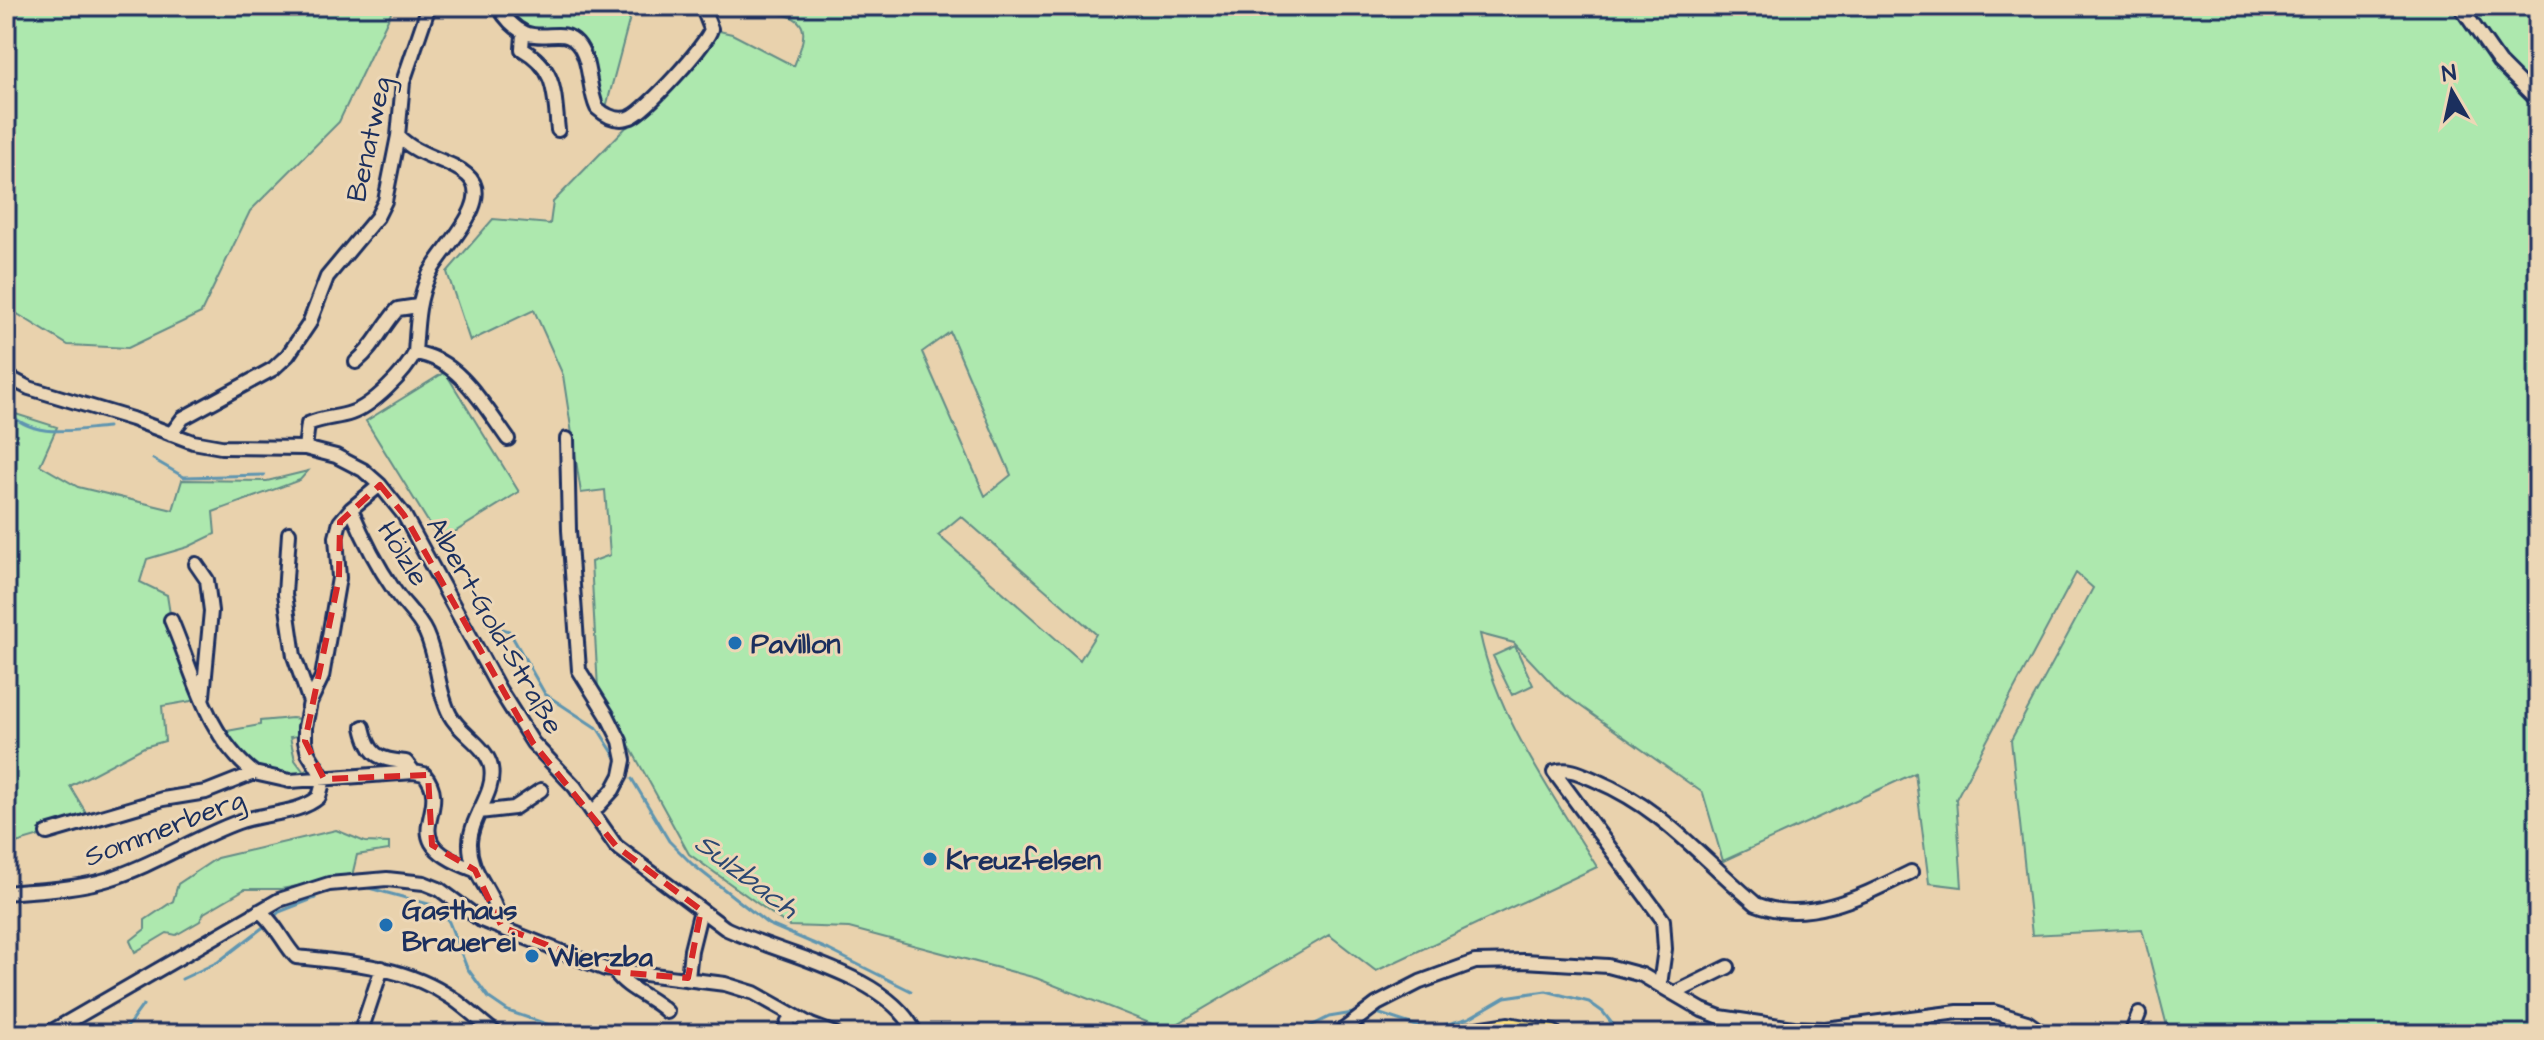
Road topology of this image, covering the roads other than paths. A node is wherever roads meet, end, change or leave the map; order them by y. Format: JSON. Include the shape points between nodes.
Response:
{"nodes":[{"id":1,"x":429,"y":6,"type":"edge"},
{"id":2,"x":498,"y":6,"type":"edge"},
{"id":3,"x":702,"y":6,"type":"edge"},
{"id":4,"x":2460,"y":6,"type":"edge"},
{"id":5,"x":523,"y":34,"type":"junction"},
{"id":6,"x":2538,"y":101,"type":"edge"},
{"id":7,"x":558,"y":130,"type":"dead end"},
{"id":8,"x":398,"y":136,"type":"junction"},
{"id":9,"x":418,"y":306,"type":"junction"},
{"id":10,"x":415,"y":353,"type":"junction"},
{"id":11,"x":356,"y":362,"type":"dead end"},
{"id":12,"x":6,"y":376,"type":"edge"},
{"id":13,"x":171,"y":434,"type":"junction"},
{"id":14,"x":508,"y":439,"type":"dead end"},
{"id":15,"x":567,"y":439,"type":"dead end"},
{"id":16,"x":305,"y":448,"type":"junction"},
{"id":17,"x":380,"y":485,"type":"junction"},
{"id":18,"x":351,"y":509,"type":"junction"},
{"id":19,"x":289,"y":533,"type":"dead end"},
{"id":20,"x":196,"y":564,"type":"dead end"},
{"id":21,"x":171,"y":620,"type":"dead end"},
{"id":22,"x":203,"y":699,"type":"junction"},
{"id":23,"x":310,"y":702,"type":"junction"},
{"id":24,"x":363,"y":727,"type":"dead end"},
{"id":25,"x":414,"y":772,"type":"junction"},
{"id":26,"x":254,"y":773,"type":"junction"},
{"id":27,"x":324,"y":779,"type":"junction"},
{"id":28,"x":541,"y":790,"type":"dead end"},
{"id":29,"x":479,"y":812,"type":"junction"},
{"id":30,"x":593,"y":812,"type":"junction"},
{"id":31,"x":47,"y":833,"type":"dead end"},
{"id":32,"x":475,"y":870,"type":"junction"},
{"id":33,"x":1911,"y":872,"type":"dead end"},
{"id":34,"x":10,"y":895,"type":"edge"},
{"id":35,"x":701,"y":910,"type":"junction"},
{"id":36,"x":267,"y":919,"type":"junction"},
{"id":37,"x":502,"y":927,"type":"junction"},
{"id":38,"x":1728,"y":967,"type":"dead end"},
{"id":39,"x":382,"y":968,"type":"junction"},
{"id":40,"x":615,"y":972,"type":"junction"},
{"id":41,"x":688,"y":978,"type":"junction"},
{"id":42,"x":1660,"y":985,"type":"junction"},
{"id":43,"x":1675,"y":993,"type":"junction"},
{"id":44,"x":667,"y":1012,"type":"dead end"},
{"id":45,"x":2139,"y":1014,"type":"dead end"},
{"id":46,"x":791,"y":1015,"type":"junction"},
{"id":47,"x":913,"y":1032,"type":"edge"},
{"id":48,"x":47,"y":1034,"type":"edge"},
{"id":49,"x":360,"y":1034,"type":"edge"},
{"id":50,"x":497,"y":1034,"type":"edge"},
{"id":51,"x":783,"y":1034,"type":"edge"},
{"id":52,"x":835,"y":1034,"type":"edge"},
{"id":53,"x":1338,"y":1034,"type":"edge"},
{"id":54,"x":1456,"y":1034,"type":"edge"},
{"id":55,"x":1553,"y":1034,"type":"edge"},
{"id":56,"x":2044,"y":1034,"type":"edge"},
{"id":57,"x":2131,"y":1034,"type":"edge"}],
"edges":[{"from":1,"to":8,"type":"street","name":"Benatweg","via":[[403,82]]},
{"from":2,"to":5,"type":"street"},
{"from":3,"to":5,"type":"street","via":[[711,29],[703,46],[644,109],[623,119],[610,118],[597,108],[575,40]]},
{"from":4,"to":6,"type":"street","via":[[2499,62]]},
{"from":5,"to":7,"type":"street","via":[[522,49],[545,65],[553,83]]},
{"from":8,"to":9,"type":"street","via":[[409,147],[469,175],[476,188],[476,203],[429,274]]},
{"from":8,"to":13,"type":"street","name":"Benatweg","via":[[377,217],[327,277],[309,324],[288,355],[273,369],[183,418]]},
{"from":9,"to":10,"type":"street"},
{"from":9,"to":11,"type":"street","via":[[398,309]]},
{"from":10,"to":14,"type":"street","via":[[438,360],[460,377]]},
{"from":10,"to":16,"type":"street","via":[[408,367],[364,407],[308,424]]},
{"from":12,"to":13,"type":"street","name":"Hölzle"},
{"from":13,"to":16,"type":"street","name":"Hölzle","via":[[221,447]]},
{"from":15,"to":30,"type":"street","via":[[579,670],[607,715],[624,760],[613,790]]},
{"from":16,"to":17,"type":"street","name":"Hölzle","via":[[336,456]]},
{"from":17,"to":18,"type":"street","name":"Hölzle"},
{"from":17,"to":30,"type":"street","name":"Albert-Gold-Straße","via":[[404,515],[533,743]]},
{"from":18,"to":23,"type":"street","via":[[336,537],[339,578],[322,677]]},
{"from":18,"to":29,"type":"street","name":"Hölzle","via":[[375,560],[427,635],[455,724],[491,765]]},
{"from":19,"to":23,"type":"street","via":[[285,594],[294,656]]},
{"from":20,"to":22,"type":"street","via":[[207,580],[211,611]]},
{"from":21,"to":22,"type":"street"},
{"from":22,"to":26,"type":"street","via":[[227,747]]},
{"from":23,"to":27,"type":"street","via":[[305,741]]},
{"from":24,"to":25,"type":"street","via":[[376,756],[406,762]]},
{"from":25,"to":27,"type":"street"},
{"from":25,"to":32,"type":"street","via":[[430,781],[432,845],[446,858]]},
{"from":26,"to":27,"type":"street","via":[[290,781]]},
{"from":26,"to":31,"type":"street","via":[[206,792]]},
{"from":27,"to":34,"type":"street","name":"Sommerberg","via":[[324,789],[312,803],[238,822],[112,878]]},
{"from":28,"to":29,"type":"street","via":[[514,808]]},
{"from":29,"to":32,"type":"street","name":"Hölzle","via":[[470,840]]},
{"from":30,"to":35,"type":"street","name":"Albert-Gold-Straße","via":[[624,853]]},
{"from":32,"to":37,"type":"street","name":"Hölzle"},
{"from":33,"to":42,"type":"street","via":[[1857,898],[1792,912],[1768,909],[1639,801],[1571,770],[1554,772],[1663,920]]},
{"from":35,"to":41,"type":"street"},
{"from":35,"to":47,"type":"street","name":"Albert-Gold-Straße","via":[[743,937],[860,982],[893,1005]]},
{"from":36,"to":37,"type":"street","via":[[308,889],[387,879],[439,889],[481,920]]},
{"from":36,"to":39,"type":"street","via":[[296,957]]},
{"from":36,"to":48,"type":"street"},
{"from":37,"to":40,"type":"street"},
{"from":38,"to":43,"type":"street"},
{"from":39,"to":49,"type":"street"},
{"from":39,"to":50,"type":"street","via":[[439,990]]},
{"from":40,"to":41,"type":"street"},
{"from":40,"to":44,"type":"street"},
{"from":41,"to":46,"type":"street","via":[[754,993]]},
{"from":42,"to":43,"type":"street"},
{"from":42,"to":53,"type":"street","via":[[1629,971],[1589,963],[1475,962],[1394,993]]},
{"from":43,"to":56,"type":"street","via":[[1720,1017],[1794,1028],[1825,1029],[1964,1011],[1994,1012],[2027,1022]]},
{"from":45,"to":57,"type":"street"},
{"from":46,"to":51,"type":"street"},
{"from":46,"to":52,"type":"street"},
{"from":54,"to":55,"type":"main road","via":[[1508,1026]]}]}
